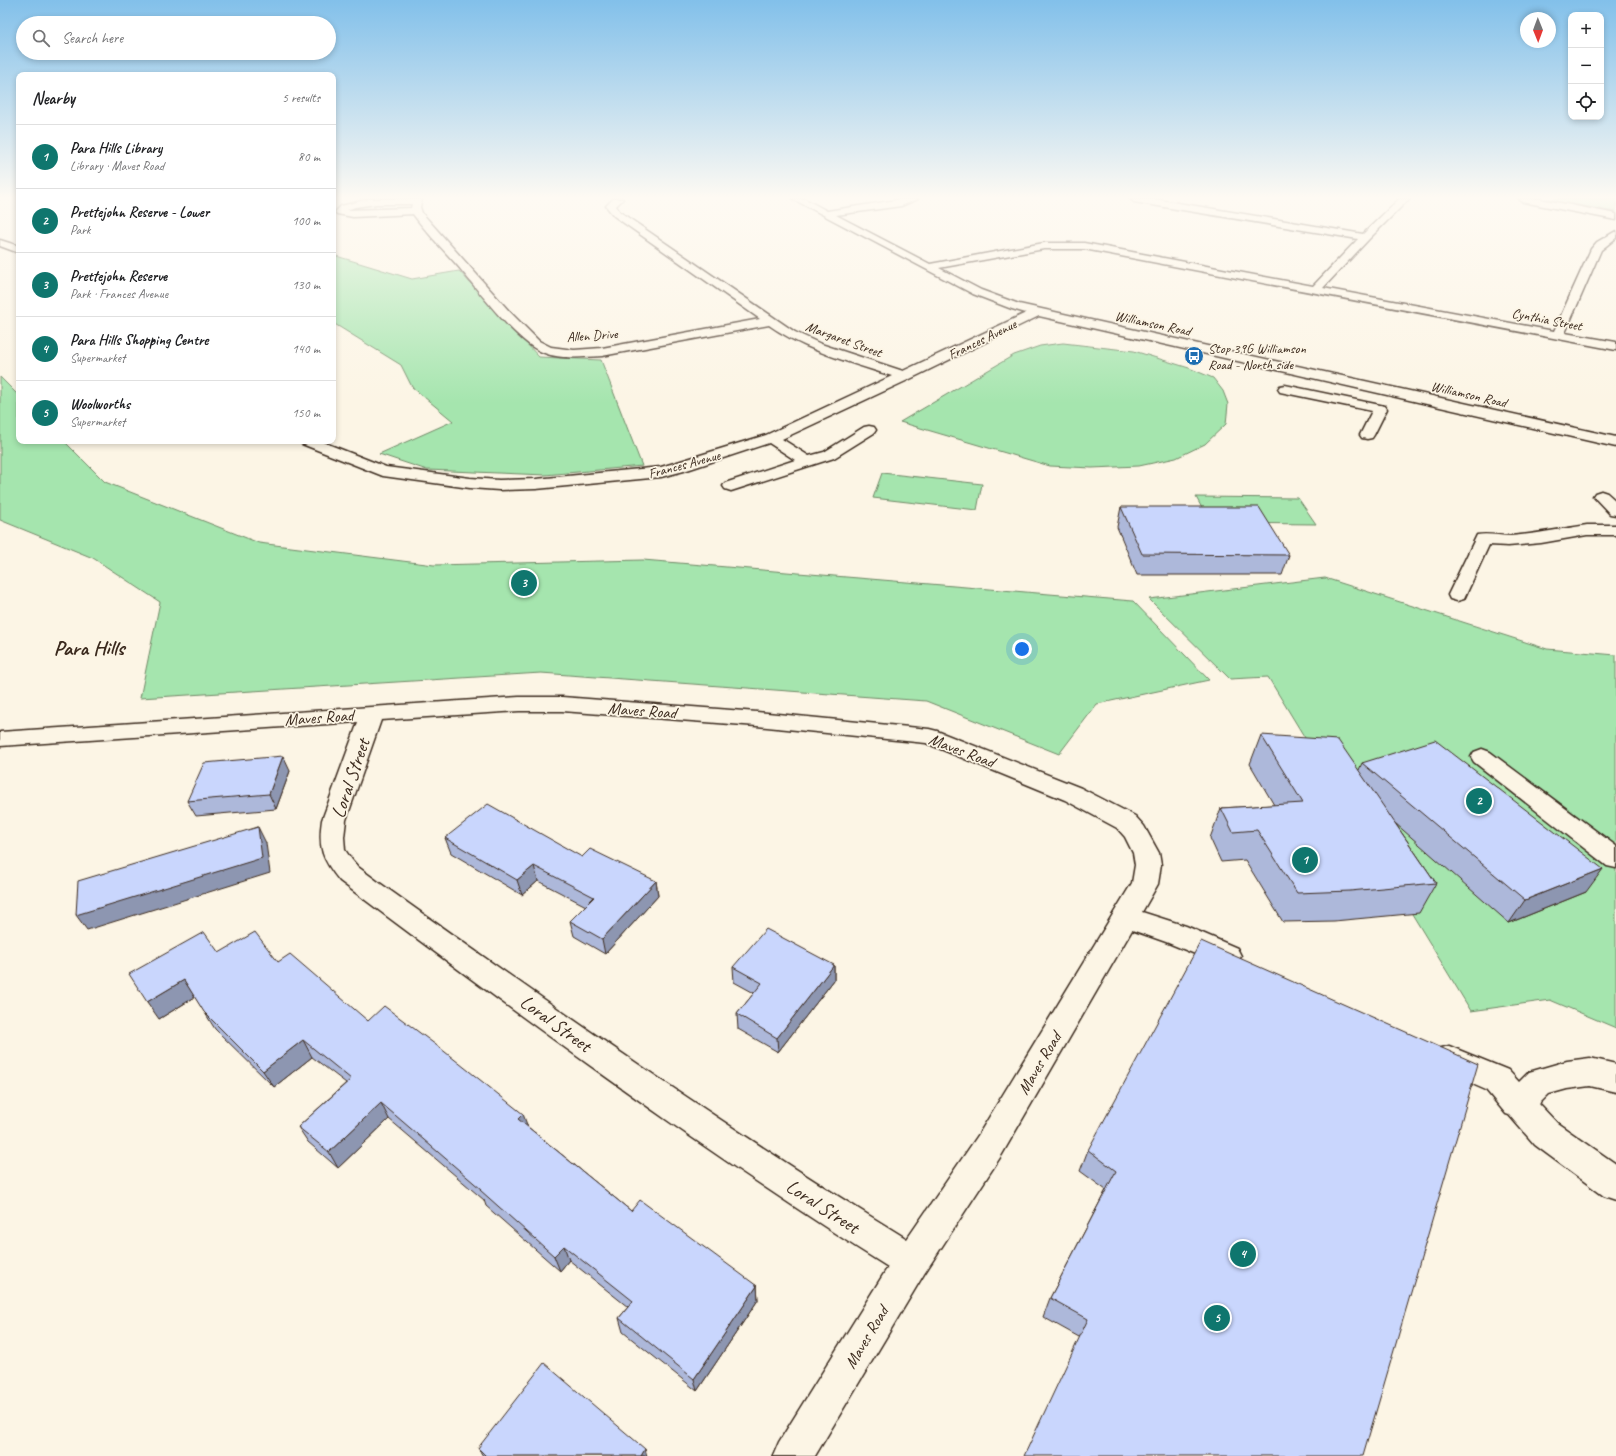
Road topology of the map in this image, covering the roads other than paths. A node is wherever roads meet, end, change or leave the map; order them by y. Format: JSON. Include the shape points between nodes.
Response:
{"nodes":[{"id":1,"x":467,"y":267,"type":"edge"},
{"id":2,"x":693,"y":267,"type":"edge"},
{"id":3,"x":929,"y":267,"type":"edge"},
{"id":4,"x":1195,"y":267,"type":"edge"},
{"id":5,"x":1337,"y":267,"type":"edge"},
{"id":6,"x":1588,"y":267,"type":"edge"},
{"id":7,"x":1315,"y":290,"type":"junction"},
{"id":8,"x":1037,"y":312,"type":"junction"},
{"id":9,"x":770,"y":321,"type":"junction"},
{"id":10,"x":1557,"y":336,"type":"junction"},
{"id":11,"x":1616,"y":346,"type":"edge"},
{"id":12,"x":905,"y":376,"type":"junction"},
{"id":13,"x":1285,"y":389,"type":"dead end"},
{"id":14,"x":1391,"y":392,"type":"junction"},
{"id":15,"x":1380,"y":409,"type":"junction"},
{"id":16,"x":870,"y":430,"type":"dead end"},
{"id":17,"x":1367,"y":434,"type":"dead end"},
{"id":18,"x":770,"y":438,"type":"junction"},
{"id":19,"x":1616,"y":442,"type":"edge"},
{"id":20,"x":315,"y":444,"type":"edge"},
{"id":21,"x":807,"y":461,"type":"junction"},
{"id":22,"x":731,"y":486,"type":"dead end"},
{"id":23,"x":1601,"y":496,"type":"dead end"},
{"id":24,"x":1616,"y":510,"type":"edge"},
{"id":25,"x":1616,"y":530,"type":"edge"},
{"id":26,"x":1457,"y":595,"type":"dead end"},
{"id":27,"x":372,"y":714,"type":"junction"},
{"id":28,"x":0,"y":739,"type":"edge"},
{"id":29,"x":1482,"y":757,"type":"dead end"},
{"id":30,"x":1616,"y":859,"type":"edge"},
{"id":31,"x":1125,"y":917,"type":"junction"},
{"id":32,"x":1250,"y":966,"type":"edge"},
{"id":33,"x":1428,"y":1049,"type":"edge"},
{"id":34,"x":1616,"y":1078,"type":"edge"},
{"id":35,"x":1517,"y":1104,"type":"junction"},
{"id":36,"x":1616,"y":1184,"type":"edge"},
{"id":37,"x":912,"y":1262,"type":"junction"},
{"id":38,"x":793,"y":1456,"type":"edge"}],
"edges":[{"from":1,"to":9,"type":"street","name":"Allen Drive","via":[[505,314],[535,344],[548,350],[574,354],[602,352]]},
{"from":2,"to":9,"type":"street","name":"Margaret Street"},
{"from":3,"to":8,"type":"street","name":"Williamson Road","via":[[991,298]]},
{"from":4,"to":7,"type":"street","name":"Cynthia Street"},
{"from":5,"to":7,"type":"street"},
{"from":6,"to":10,"type":"street"},
{"from":7,"to":10,"type":"street","name":"Cynthia Street"},
{"from":8,"to":12,"type":"street","name":"Frances Avenue"},
{"from":8,"to":14,"type":"street","name":"Williamson Road"},
{"from":9,"to":12,"type":"street","name":"Margaret Street","via":[[808,344]]},
{"from":10,"to":11,"type":"street","name":"Cynthia Street"},
{"from":12,"to":18,"type":"street","name":"Frances Avenue"},
{"from":13,"to":15,"type":"street"},
{"from":14,"to":15,"type":"street"},
{"from":14,"to":19,"type":"street","name":"Williamson Road"},
{"from":15,"to":17,"type":"street"},
{"from":16,"to":21,"type":"street","via":[[829,455]]},
{"from":18,"to":20,"type":"street","name":"Frances Avenue","via":[[661,472],[511,485],[463,483],[383,471]]},
{"from":18,"to":21,"type":"street"},
{"from":21,"to":22,"type":"street"},
{"from":23,"to":24,"type":"street"},
{"from":25,"to":26,"type":"street","via":[[1587,530],[1508,541],[1481,537]]},
{"from":27,"to":28,"type":"street","name":"Maves Road"},
{"from":27,"to":31,"type":"street","name":"Maves Road","via":[[483,706],[562,704],[929,736],[1073,794],[1126,822],[1142,843],[1148,865],[1145,884]]},
{"from":27,"to":37,"type":"street","name":"Loral Street","via":[[334,820],[331,838],[336,859],[349,874],[595,1052],[698,1123],[845,1221]]},
{"from":29,"to":30,"type":"street"},
{"from":31,"to":32,"type":"street","via":[[1176,934]]},
{"from":31,"to":37,"type":"street","name":"Maves Road","via":[[990,1145]]},
{"from":33,"to":35,"type":"street","via":[[1497,1080]]},
{"from":34,"to":35,"type":"street","via":[[1590,1072],[1540,1082]]},
{"from":35,"to":36,"type":"street","via":[[1546,1134]]},
{"from":37,"to":38,"type":"street","name":"Maves Road"}]}
